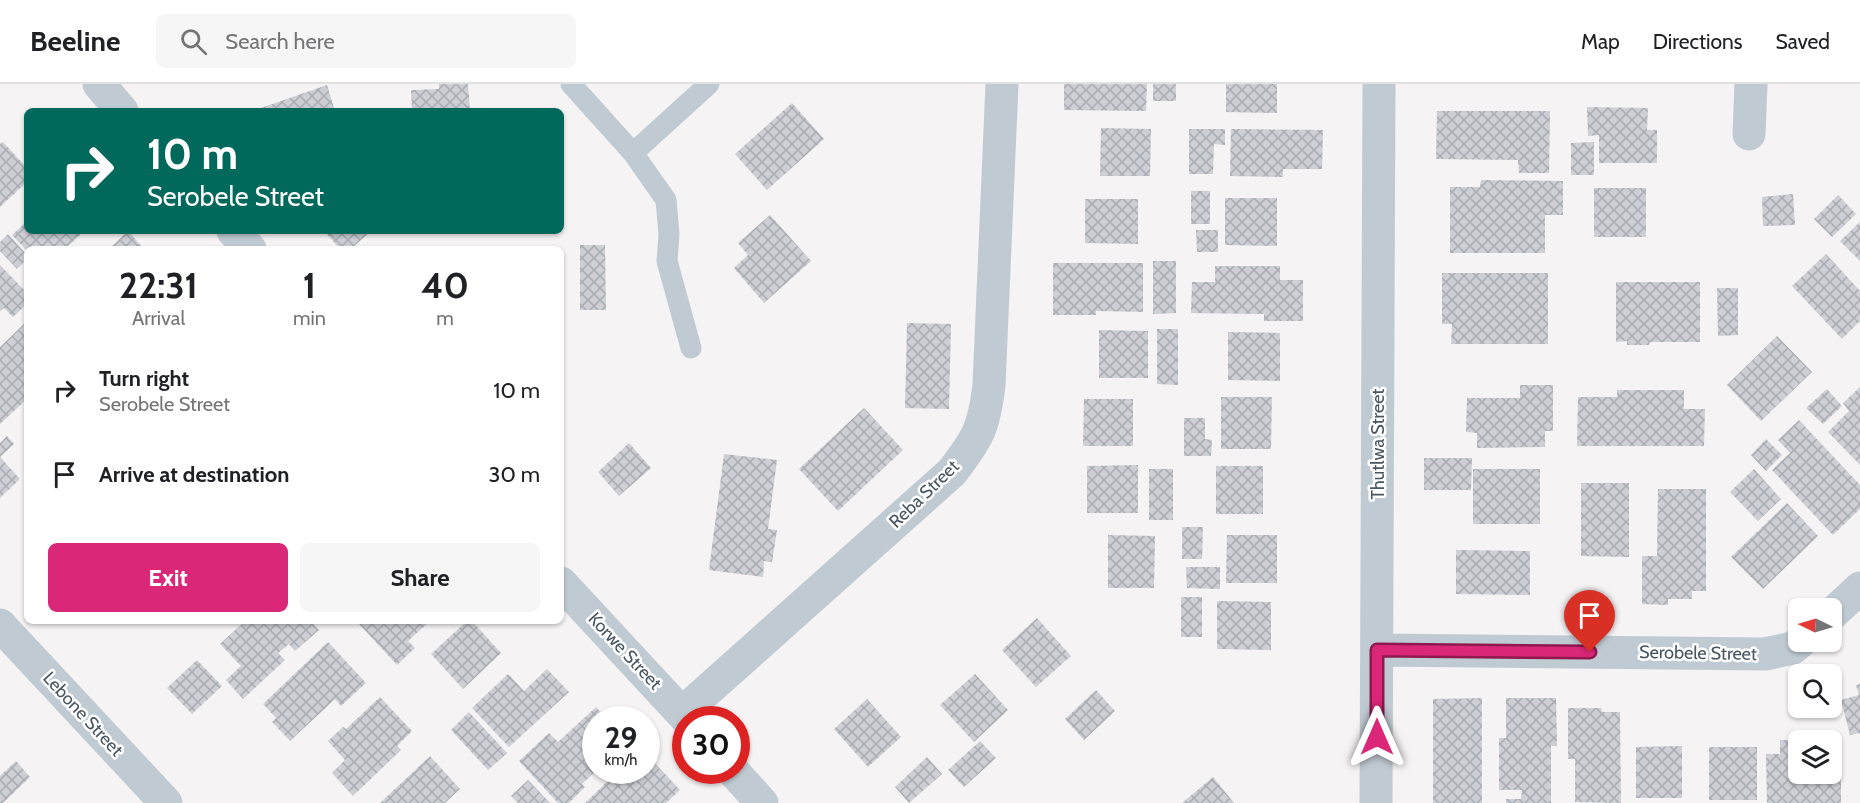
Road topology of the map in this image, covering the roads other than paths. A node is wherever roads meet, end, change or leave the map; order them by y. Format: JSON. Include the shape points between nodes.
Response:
{"nodes":[{"id":1,"x":99,"y":84,"type":"edge"},
{"id":2,"x":571,"y":84,"type":"edge"},
{"id":3,"x":709,"y":84,"type":"edge"},
{"id":4,"x":1002,"y":84,"type":"edge"},
{"id":5,"x":1379,"y":84,"type":"edge"},
{"id":6,"x":1751,"y":84,"type":"edge"},
{"id":7,"x":119,"y":108,"type":"edge"},
{"id":8,"x":1749,"y":134,"type":"dead end"},
{"id":9,"x":633,"y":153,"type":"junction"},
{"id":10,"x":236,"y":234,"type":"edge"},
{"id":11,"x":247,"y":246,"type":"edge"},
{"id":12,"x":692,"y":348,"type":"dead end"},
{"id":13,"x":564,"y":586,"type":"edge"},
{"id":14,"x":1860,"y":588,"type":"edge"},
{"id":15,"x":1842,"y":605,"type":"edge"},
{"id":16,"x":0,"y":625,"type":"edge"},
{"id":17,"x":1788,"y":649,"type":"edge"},
{"id":18,"x":1377,"y":650,"type":"junction"},
{"id":19,"x":675,"y":706,"type":"edge"},
{"id":20,"x":697,"y":706,"type":"edge"},
{"id":21,"x":745,"y":784,"type":"edge"},
{"id":22,"x":166,"y":803,"type":"edge"},
{"id":23,"x":762,"y":803,"type":"edge"},
{"id":24,"x":1376,"y":803,"type":"edge"}],
"edges":[{"from":1,"to":7,"type":"street"},
{"from":2,"to":9,"type":"lane"},
{"from":3,"to":9,"type":"lane"},
{"from":4,"to":20,"type":"street","name":"Reba Street","via":[[989,385],[986,416],[974,442],[952,471]]},
{"from":5,"to":18,"type":"street","name":"Thutlwa Street"},
{"from":6,"to":8,"type":"street"},
{"from":9,"to":12,"type":"lane","via":[[666,200],[667,261]]},
{"from":10,"to":11,"type":"street"},
{"from":13,"to":19,"type":"street","name":"Korwe Street"},
{"from":14,"to":15,"type":"street"},
{"from":16,"to":22,"type":"street","name":"Lebone Street"},
{"from":17,"to":18,"type":"street","name":"Serobele Street","via":[[1765,654]]},
{"from":18,"to":24,"type":"street","name":"Thutlwa Street"},
{"from":21,"to":23,"type":"street"}]}
